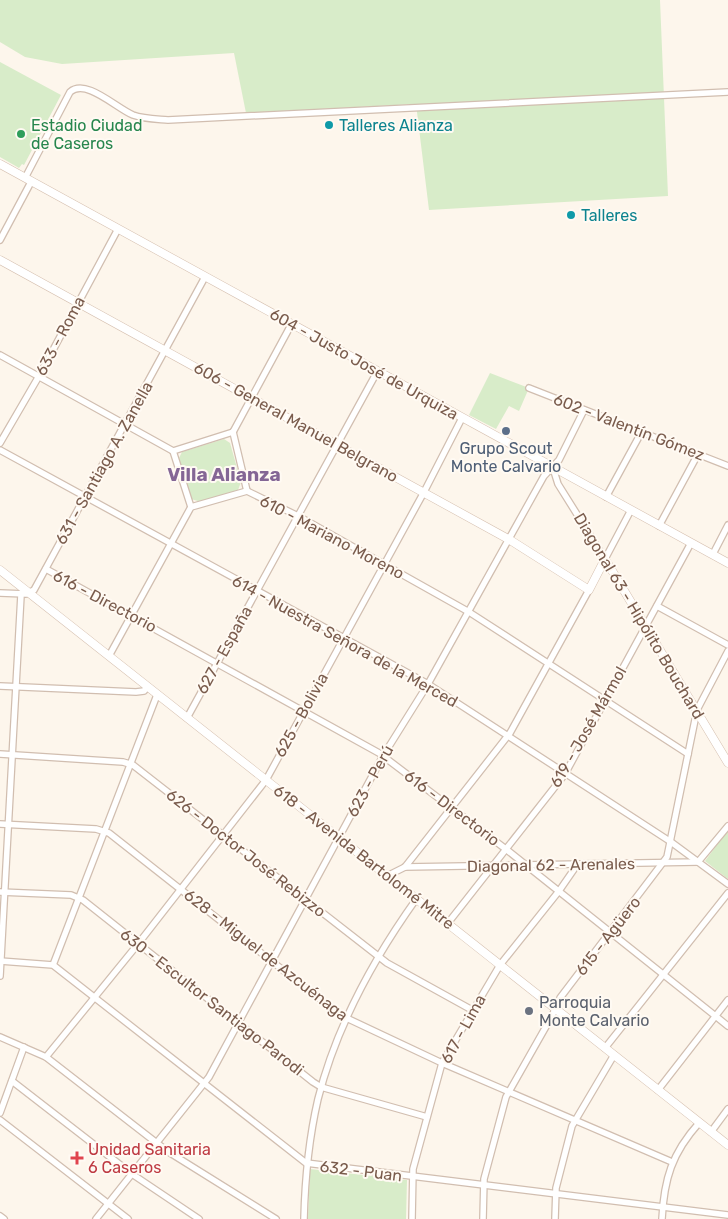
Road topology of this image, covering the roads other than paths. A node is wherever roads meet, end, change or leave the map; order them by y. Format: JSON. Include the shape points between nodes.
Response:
{"nodes":[{"id":1,"x":728,"y":92,"type":"edge"},
{"id":2,"x":0,"y":164,"type":"edge"},
{"id":3,"x":28,"y":180,"type":"junction"},
{"id":4,"x":118,"y":229,"type":"junction"},
{"id":5,"x":0,"y":240,"type":"edge"},
{"id":6,"x":0,"y":260,"type":"edge"},
{"id":7,"x":205,"y":277,"type":"junction"},
{"id":8,"x":78,"y":302,"type":"junction"},
{"id":9,"x":291,"y":325,"type":"junction"},
{"id":10,"x":166,"y":350,"type":"junction"},
{"id":11,"x":0,"y":355,"type":"edge"},
{"id":12,"x":377,"y":372,"type":"junction"},
{"id":13,"x":39,"y":376,"type":"junction"},
{"id":14,"x":529,"y":388,"type":"dead end"},
{"id":15,"x":252,"y":398,"type":"junction"},
{"id":16,"x":584,"y":410,"type":"junction"},
{"id":17,"x":462,"y":418,"type":"junction"},
{"id":18,"x":126,"y":424,"type":"junction"},
{"id":19,"x":233,"y":432,"type":"junction"},
{"id":20,"x":641,"y":433,"type":"junction"},
{"id":21,"x":0,"y":443,"type":"edge"},
{"id":22,"x":336,"y":444,"type":"junction"},
{"id":23,"x":0,"y":450,"type":"edge"},
{"id":24,"x":173,"y":451,"type":"junction"},
{"id":25,"x":698,"y":454,"type":"junction"},
{"id":26,"x":728,"y":466,"type":"edge"},
{"id":27,"x":553,"y":468,"type":"junction"},
{"id":28,"x":247,"y":492,"type":"junction"},
{"id":29,"x":424,"y":492,"type":"junction"},
{"id":30,"x":84,"y":496,"type":"junction"},
{"id":31,"x":606,"y":497,"type":"junction"},
{"id":32,"x":191,"y":507,"type":"junction"},
{"id":33,"x":631,"y":510,"type":"junction"},
{"id":34,"x":298,"y":516,"type":"junction"},
{"id":35,"x":660,"y":526,"type":"junction"},
{"id":36,"x":728,"y":526,"type":"edge"},
{"id":37,"x":510,"y":540,"type":"junction"},
{"id":38,"x":170,"y":543,"type":"junction"},
{"id":39,"x":691,"y":543,"type":"junction"},
{"id":40,"x":712,"y":554,"type":"junction"},
{"id":41,"x":605,"y":559,"type":"junction"},
{"id":42,"x":728,"y":563,"type":"edge"},
{"id":43,"x":384,"y":565,"type":"junction"},
{"id":44,"x":46,"y":569,"type":"junction"},
{"id":45,"x":0,"y":570,"type":"edge"},
{"id":46,"x":588,"y":590,"type":"junction"},
{"id":47,"x":257,"y":591,"type":"junction"},
{"id":48,"x":0,"y":594,"type":"edge"},
{"id":49,"x":30,"y":594,"type":"junction"},
{"id":50,"x":21,"y":595,"type":"junction"},
{"id":51,"x":657,"y":606,"type":"junction"},
{"id":52,"x":469,"y":612,"type":"junction"},
{"id":53,"x":132,"y":615,"type":"junction"},
{"id":54,"x":644,"y":626,"type":"junction"},
{"id":55,"x":344,"y":638,"type":"junction"},
{"id":56,"x":728,"y":645,"type":"edge"},
{"id":57,"x":728,"y":651,"type":"edge"},
{"id":58,"x":109,"y":656,"type":"junction"},
{"id":59,"x":218,"y":662,"type":"junction"},
{"id":60,"x":548,"y":664,"type":"junction"},
{"id":61,"x":428,"y":684,"type":"junction"},
{"id":62,"x":0,"y":686,"type":"edge"},
{"id":63,"x":16,"y":686,"type":"junction"},
{"id":64,"x":147,"y":687,"type":"junction"},
{"id":65,"x":157,"y":695,"type":"junction"},
{"id":66,"x":605,"y":701,"type":"junction"},
{"id":67,"x":697,"y":710,"type":"junction"},
{"id":68,"x":304,"y":712,"type":"junction"},
{"id":69,"x":187,"y":718,"type":"junction"},
{"id":70,"x":507,"y":737,"type":"junction"},
{"id":71,"x":0,"y":754,"type":"edge"},
{"id":72,"x":688,"y":754,"type":"junction"},
{"id":73,"x":12,"y":755,"type":"junction"},
{"id":74,"x":383,"y":756,"type":"junction"},
{"id":75,"x":130,"y":763,"type":"junction"},
{"id":76,"x":728,"y":763,"type":"edge"},
{"id":77,"x":565,"y":774,"type":"junction"},
{"id":78,"x":266,"y":780,"type":"junction"},
{"id":79,"x":453,"y":807,"type":"junction"},
{"id":80,"x":0,"y":824,"type":"edge"},
{"id":81,"x":8,"y":824,"type":"junction"},
{"id":82,"x":728,"y":826,"type":"edge"},
{"id":83,"x":103,"y":830,"type":"junction"},
{"id":84,"x":224,"y":835,"type":"junction"},
{"id":85,"x":339,"y":838,"type":"junction"},
{"id":86,"x":671,"y":842,"type":"junction"},
{"id":87,"x":507,"y":850,"type":"junction"},
{"id":88,"x":665,"y":862,"type":"junction"},
{"id":89,"x":698,"y":862,"type":"junction"},
{"id":90,"x":577,"y":865,"type":"junction"},
{"id":91,"x":527,"y":866,"type":"junction"},
{"id":92,"x":405,"y":867,"type":"junction"},
{"id":93,"x":492,"y":867,"type":"junction"},
{"id":94,"x":387,"y":876,"type":"junction"},
{"id":95,"x":728,"y":884,"type":"edge"},
{"id":96,"x":180,"y":889,"type":"junction"},
{"id":97,"x":559,"y":891,"type":"junction"},
{"id":98,"x":2,"y":892,"type":"edge"},
{"id":99,"x":728,"y":893,"type":"edge"},
{"id":100,"x":78,"y":897,"type":"junction"},
{"id":101,"x":417,"y":898,"type":"junction"},
{"id":102,"x":305,"y":899,"type":"junction"},
{"id":103,"x":448,"y":923,"type":"junction"},
{"id":104,"x":610,"y":932,"type":"junction"},
{"id":105,"x":138,"y":944,"type":"junction"},
{"id":106,"x":379,"y":958,"type":"junction"},
{"id":107,"x":0,"y":961,"type":"edge"},
{"id":108,"x":271,"y":961,"type":"junction"},
{"id":109,"x":53,"y":965,"type":"junction"},
{"id":110,"x":500,"y":965,"type":"junction"},
{"id":111,"x":664,"y":974,"type":"junction"},
{"id":112,"x":0,"y":976,"type":"edge"},
{"id":113,"x":95,"y":998,"type":"junction"},
{"id":114,"x":728,"y":1000,"type":"edge"},
{"id":115,"x":554,"y":1009,"type":"junction"},
{"id":116,"x":472,"y":1010,"type":"junction"},
{"id":117,"x":716,"y":1016,"type":"junction"},
{"id":118,"x":346,"y":1019,"type":"junction"},
{"id":119,"x":237,"y":1022,"type":"junction"},
{"id":120,"x":728,"y":1026,"type":"edge"},
{"id":121,"x":0,"y":1037,"type":"edge"},
{"id":122,"x":24,"y":1047,"type":"junction"},
{"id":123,"x":605,"y":1048,"type":"junction"},
{"id":124,"x":614,"y":1055,"type":"junction"},
{"id":125,"x":46,"y":1057,"type":"junction"},
{"id":126,"x":442,"y":1063,"type":"junction"},
{"id":127,"x":12,"y":1081,"type":"junction"},
{"id":128,"x":204,"y":1083,"type":"junction"},
{"id":129,"x":322,"y":1087,"type":"junction"},
{"id":130,"x":658,"y":1090,"type":"junction"},
{"id":131,"x":508,"y":1091,"type":"junction"},
{"id":132,"x":728,"y":1109,"type":"edge"},
{"id":133,"x":0,"y":1113,"type":"edge"},
{"id":134,"x":427,"y":1117,"type":"junction"},
{"id":135,"x":0,"y":1120,"type":"edge"},
{"id":136,"x":574,"y":1120,"type":"junction"},
{"id":137,"x":699,"y":1123,"type":"junction"},
{"id":138,"x":711,"y":1132,"type":"junction"},
{"id":139,"x":157,"y":1143,"type":"junction"},
{"id":140,"x":728,"y":1145,"type":"edge"},
{"id":141,"x":672,"y":1162,"type":"junction"},
{"id":142,"x":306,"y":1163,"type":"junction"},
{"id":143,"x":132,"y":1174,"type":"junction"},
{"id":144,"x":412,"y":1177,"type":"junction"},
{"id":145,"x":483,"y":1186,"type":"junction"},
{"id":146,"x":555,"y":1195,"type":"junction"},
{"id":147,"x":107,"y":1204,"type":"junction"},
{"id":148,"x":663,"y":1208,"type":"junction"},
{"id":149,"x":728,"y":1215,"type":"edge"},
{"id":150,"x":0,"y":1216,"type":"edge"},
{"id":151,"x":4,"y":1219,"type":"edge"},
{"id":152,"x":96,"y":1219,"type":"edge"},
{"id":153,"x":128,"y":1219,"type":"edge"},
{"id":154,"x":198,"y":1219,"type":"edge"},
{"id":155,"x":276,"y":1219,"type":"edge"},
{"id":156,"x":304,"y":1219,"type":"edge"},
{"id":157,"x":412,"y":1219,"type":"edge"},
{"id":158,"x":483,"y":1219,"type":"edge"},
{"id":159,"x":555,"y":1219,"type":"edge"},
{"id":160,"x":662,"y":1219,"type":"edge"}],
"edges":[{"from":1,"to":3,"type":"street","via":[[184,120],[132,114],[84,87],[72,90]]},
{"from":2,"to":3,"type":"main road","name":"604 - Justo José de Urquiza"},
{"from":3,"to":4,"type":"main road","name":"604 - Justo José de Urquiza"},
{"from":3,"to":5,"type":"street"},
{"from":4,"to":7,"type":"main road","name":"604 - Justo José de Urquiza"},
{"from":4,"to":8,"type":"street","name":"633 - Roma"},
{"from":6,"to":8,"type":"main road","name":"606 - General Manuel Belgrano"},
{"from":7,"to":9,"type":"main road","name":"604 - Justo José de Urquiza"},
{"from":7,"to":10,"type":"street","name":"631 - Santiago A. Zanella"},
{"from":8,"to":10,"type":"main road","name":"606 - General Manuel Belgrano"},
{"from":8,"to":13,"type":"street","name":"633 - Roma"},
{"from":9,"to":12,"type":"main road","name":"604 - Justo José de Urquiza"},
{"from":9,"to":15,"type":"street"},
{"from":10,"to":15,"type":"main road","name":"606 - General Manuel Belgrano"},
{"from":10,"to":18,"type":"street","name":"631 - Santiago A. Zanella"},
{"from":11,"to":13,"type":"street"},
{"from":12,"to":17,"type":"main road","name":"604 - Justo José de Urquiza"},
{"from":12,"to":22,"type":"street","name":"627 - España"},
{"from":13,"to":18,"type":"street"},
{"from":13,"to":21,"type":"street","name":"633 - Roma"},
{"from":14,"to":16,"type":"street","name":"602 - Valentín Gómez"},
{"from":15,"to":19,"type":"street"},
{"from":15,"to":22,"type":"main road","name":"606 - General Manuel Belgrano"},
{"from":16,"to":20,"type":"street","name":"602 - Valentín Gómez"},
{"from":16,"to":27,"type":"street","name":"623 - Perú"},
{"from":17,"to":27,"type":"main road","name":"604 - Justo José de Urquiza"},
{"from":17,"to":29,"type":"street","name":"625 - Bolivia"},
{"from":18,"to":24,"type":"street"},
{"from":18,"to":30,"type":"street","name":"631 - Santiago A. Zanella"},
{"from":19,"to":24,"type":"street"},
{"from":19,"to":28,"type":"street","name":"610 - Mariano Moreno"},
{"from":20,"to":25,"type":"street","name":"602 - Valentín Gómez"},
{"from":20,"to":31,"type":"street"},
{"from":22,"to":29,"type":"main road","name":"606 - General Manuel Belgrano"},
{"from":22,"to":34,"type":"street","name":"627 - España"},
{"from":23,"to":30,"type":"street","name":"614 - Nuestra Señora de la Merced"},
{"from":24,"to":32,"type":"street"},
{"from":25,"to":26,"type":"street","name":"602 - Valentín Gómez"},
{"from":25,"to":35,"type":"street"},
{"from":27,"to":31,"type":"main road","name":"604 - Justo José de Urquiza"},
{"from":27,"to":37,"type":"street","name":"623 - Perú","via":[[544,476]]},
{"from":27,"to":41,"type":"street","name":"Diagonal 63 - Hipólito Bouchard","via":[[558,484]]},
{"from":28,"to":32,"type":"street"},
{"from":28,"to":34,"type":"street","name":"610 - Mariano Moreno"},
{"from":29,"to":37,"type":"main road","name":"606 - General Manuel Belgrano"},
{"from":29,"to":43,"type":"street","name":"625 - Bolivia"},
{"from":30,"to":38,"type":"street","name":"614 - Nuestra Señora de la Merced"},
{"from":30,"to":44,"type":"street","name":"631 - Santiago A. Zanella"},
{"from":31,"to":33,"type":"main road","name":"604 - Justo José de Urquiza"},
{"from":32,"to":38,"type":"street"},
{"from":33,"to":35,"type":"main road","name":"604 - Justo José de Urquiza"},
{"from":33,"to":41,"type":"street"},
{"from":34,"to":43,"type":"street","name":"610 - Mariano Moreno"},
{"from":34,"to":47,"type":"street","name":"627 - España"},
{"from":35,"to":39,"type":"main road","name":"604 - Justo José de Urquiza"},
{"from":36,"to":40,"type":"street"},
{"from":37,"to":46,"type":"main road","name":"606 - General Manuel Belgrano"},
{"from":37,"to":52,"type":"street","name":"623 - Perú"},
{"from":38,"to":47,"type":"street","name":"614 - Nuestra Señora de la Merced"},
{"from":38,"to":53,"type":"street"},
{"from":39,"to":40,"type":"main road","name":"604 - Justo José de Urquiza"},
{"from":39,"to":51,"type":"street","name":"619 - José Mármol"},
{"from":40,"to":42,"type":"main road","name":"604 - Justo José de Urquiza"},
{"from":41,"to":46,"type":"main road"},
{"from":41,"to":54,"type":"main road","name":"Diagonal 63 - Hipólito Bouchard"},
{"from":43,"to":52,"type":"street","name":"610 - Mariano Moreno"},
{"from":43,"to":55,"type":"street","name":"625 - Bolivia"},
{"from":44,"to":49,"type":"street","name":"631 - Santiago A. Zanella"},
{"from":44,"to":53,"type":"street","name":"616 - Directorio"},
{"from":45,"to":49,"type":"main road","name":"618 - Avenida Bartolomé Mitre"},
{"from":46,"to":60,"type":"street"},
{"from":47,"to":55,"type":"street","name":"614 - Nuestra Señora de la Merced"},
{"from":47,"to":59,"type":"street","name":"627 - España"},
{"from":48,"to":50,"type":"street"},
{"from":49,"to":50,"type":"street"},
{"from":49,"to":58,"type":"main road","name":"618 - Avenida Bartolomé Mitre"},
{"from":50,"to":63,"type":"street"},
{"from":51,"to":54,"type":"street","name":"619 - José Mármol"},
{"from":51,"to":56,"type":"street"},
{"from":52,"to":60,"type":"street","name":"610 - Mariano Moreno"},
{"from":52,"to":61,"type":"street","name":"623 - Perú"},
{"from":53,"to":58,"type":"street"},
{"from":53,"to":59,"type":"street","name":"616 - Directorio"},
{"from":54,"to":66,"type":"street","name":"619 - José Mármol"},
{"from":54,"to":67,"type":"main road","name":"Diagonal 63 - Hipólito Bouchard"},
{"from":55,"to":61,"type":"street","name":"614 - Nuestra Señora de la Merced"},
{"from":55,"to":68,"type":"street","name":"625 - Bolivia"},
{"from":57,"to":67,"type":"street","name":"615 - Agüero"},
{"from":58,"to":64,"type":"main road","name":"618 - Avenida Bartolomé Mitre"},
{"from":59,"to":68,"type":"street","name":"616 - Directorio"},
{"from":59,"to":69,"type":"street","name":"627 - España"},
{"from":60,"to":66,"type":"street","name":"610 - Mariano Moreno"},
{"from":60,"to":70,"type":"street"},
{"from":61,"to":70,"type":"street","name":"614 - Nuestra Señora de la Merced"},
{"from":61,"to":74,"type":"street","name":"623 - Perú"},
{"from":62,"to":63,"type":"street"},
{"from":63,"to":64,"type":"street","via":[[136,692]]},
{"from":63,"to":73,"type":"street"},
{"from":64,"to":65,"type":"main road","name":"618 - Avenida Bartolomé Mitre"},
{"from":65,"to":69,"type":"main road","name":"618 - Avenida Bartolomé Mitre"},
{"from":65,"to":75,"type":"street"},
{"from":66,"to":72,"type":"street","name":"610 - Mariano Moreno"},
{"from":66,"to":77,"type":"street","name":"619 - José Mármol"},
{"from":67,"to":72,"type":"street","name":"615 - Agüero"},
{"from":67,"to":76,"type":"main road","name":"Diagonal 63 - Hipólito Bouchard"},
{"from":68,"to":74,"type":"street","name":"616 - Directorio"},
{"from":68,"to":78,"type":"street","name":"625 - Bolivia"},
{"from":69,"to":78,"type":"main road","name":"618 - Avenida Bartolomé Mitre"},
{"from":70,"to":77,"type":"street","name":"614 - Nuestra Señora de la Merced"},
{"from":70,"to":79,"type":"street"},
{"from":71,"to":73,"type":"street"},
{"from":72,"to":86,"type":"street","name":"615 - Agüero"},
{"from":73,"to":75,"type":"street"},
{"from":73,"to":81,"type":"street"},
{"from":74,"to":79,"type":"street","name":"616 - Directorio"},
{"from":74,"to":85,"type":"street","name":"623 - Perú"},
{"from":75,"to":83,"type":"street"},
{"from":75,"to":84,"type":"street","name":"626 - Doctor José Rebizzo"},
{"from":77,"to":86,"type":"street","name":"614 - Nuestra Señora de la Merced"},
{"from":77,"to":87,"type":"street","name":"619 - José Mármol"},
{"from":78,"to":84,"type":"street","name":"625 - Bolivia"},
{"from":78,"to":85,"type":"main road","name":"618 - Avenida Bartolomé Mitre"},
{"from":79,"to":87,"type":"street","name":"616 - Directorio"},
{"from":79,"to":92,"type":"street"},
{"from":80,"to":81,"type":"street"},
{"from":81,"to":83,"type":"street"},
{"from":81,"to":98,"type":"street"},
{"from":82,"to":89,"type":"street"},
{"from":83,"to":96,"type":"street","name":"628 - Miguel de Azcuénaga"},
{"from":83,"to":100,"type":"street"},
{"from":84,"to":96,"type":"street","name":"625 - Bolivia"},
{"from":84,"to":102,"type":"street","name":"626 - Doctor José Rebizzo"},
{"from":85,"to":94,"type":"main road","name":"618 - Avenida Bartolomé Mitre"},
{"from":85,"to":102,"type":"street","name":"623 - Perú"},
{"from":86,"to":88,"type":"street","name":"615 - Agüero"},
{"from":86,"to":89,"type":"street","name":"614 - Nuestra Señora de la Merced"},
{"from":87,"to":91,"type":"street","name":"616 - Directorio"},
{"from":87,"to":93,"type":"street","name":"619 - José Mármol"},
{"from":88,"to":89,"type":"street","name":"Diagonal 62 - Arenales"},
{"from":88,"to":90,"type":"street","name":"Diagonal 62 - Arenales"},
{"from":88,"to":104,"type":"street","name":"615 - Agüero"},
{"from":89,"to":95,"type":"street","name":"614 - Nuestra Señora de la Merced"},
{"from":90,"to":91,"type":"street","name":"Diagonal 62 - Arenales"},
{"from":90,"to":97,"type":"street","name":"617 - Lima"},
{"from":91,"to":93,"type":"street","name":"Diagonal 62 - Arenales"},
{"from":91,"to":97,"type":"street","name":"616 - Directorio"},
{"from":92,"to":93,"type":"street","name":"Diagonal 62 - Arenales"},
{"from":92,"to":94,"type":"street"},
{"from":93,"to":103,"type":"street","name":"619 - José Mármol"},
{"from":94,"to":101,"type":"main road","name":"618 - Avenida Bartolomé Mitre"},
{"from":96,"to":105,"type":"street","name":"625 - Bolivia"},
{"from":96,"to":108,"type":"street","name":"628 - Miguel de Azcuénaga"},
{"from":97,"to":104,"type":"street","name":"616 - Directorio"},
{"from":97,"to":110,"type":"street","name":"617 - Lima"},
{"from":98,"to":100,"type":"street"},
{"from":98,"to":107,"type":"street"},
{"from":99,"to":111,"type":"street"},
{"from":100,"to":105,"type":"street","name":"630 - Escultor Santiago Parodi"},
{"from":100,"to":109,"type":"street"},
{"from":101,"to":103,"type":"main road","name":"618 - Avenida Bartolomé Mitre"},
{"from":101,"to":106,"type":"street"},
{"from":102,"to":106,"type":"street","name":"626 - Doctor José Rebizzo"},
{"from":102,"to":108,"type":"street","name":"623 - Perú"},
{"from":103,"to":110,"type":"main road","name":"618 - Avenida Bartolomé Mitre"},
{"from":104,"to":111,"type":"street","name":"616 - Directorio"},
{"from":104,"to":115,"type":"street","name":"615 - Agüero"},
{"from":105,"to":113,"type":"street","name":"625 - Bolivia"},
{"from":105,"to":119,"type":"street","name":"630 - Escultor Santiago Parodi"},
{"from":106,"to":116,"type":"street","name":"626 - Doctor José Rebizzo"},
{"from":106,"to":118,"type":"street"},
{"from":107,"to":109,"type":"street"},
{"from":107,"to":112,"type":"street"},
{"from":108,"to":118,"type":"street","name":"628 - Miguel de Azcuénaga"},
{"from":108,"to":119,"type":"street","name":"623 - Perú"},
{"from":109,"to":113,"type":"street","name":"632 - Puan"},
{"from":110,"to":115,"type":"main road","name":"618 - Avenida Bartolomé Mitre"},
{"from":110,"to":116,"type":"street","name":"617 - Lima"},
{"from":111,"to":117,"type":"street","name":"616 - Directorio"},
{"from":111,"to":123,"type":"street"},
{"from":113,"to":125,"type":"street","name":"625 - Bolivia"},
{"from":113,"to":128,"type":"street","name":"632 - Puan"},
{"from":114,"to":117,"type":"street"},
{"from":115,"to":123,"type":"main road","name":"618 - Avenida Bartolomé Mitre"},
{"from":115,"to":131,"type":"street","name":"615 - Agüero"},
{"from":116,"to":126,"type":"street","name":"617 - Lima"},
{"from":117,"to":120,"type":"street","name":"616 - Directorio"},
{"from":117,"to":130,"type":"street"},
{"from":118,"to":126,"type":"street","name":"628 - Miguel de Azcuénaga"},
{"from":118,"to":129,"type":"street"},
{"from":119,"to":128,"type":"street","name":"623 - Perú"},
{"from":119,"to":129,"type":"street","name":"630 - Escultor Santiago Parodi"},
{"from":121,"to":122,"type":"street"},
{"from":122,"to":125,"type":"street"},
{"from":122,"to":127,"type":"street"},
{"from":123,"to":124,"type":"main road","name":"618 - Avenida Bartolomé Mitre"},
{"from":124,"to":130,"type":"main road","name":"618 - Avenida Bartolomé Mitre"},
{"from":124,"to":136,"type":"street"},
{"from":125,"to":139,"type":"street"},
{"from":126,"to":131,"type":"street","name":"628 - Miguel de Azcuénaga"},
{"from":126,"to":134,"type":"street","name":"617 - Lima"},
{"from":127,"to":133,"type":"street"},
{"from":127,"to":143,"type":"street"},
{"from":128,"to":139,"type":"street","name":"623 - Perú"},
{"from":128,"to":142,"type":"street","name":"632 - Puan"},
{"from":129,"to":134,"type":"street","name":"630 - Escultor Santiago Parodi"},
{"from":129,"to":142,"type":"street"},
{"from":130,"to":137,"type":"main road","name":"618 - Avenida Bartolomé Mitre"},
{"from":131,"to":136,"type":"street","name":"628 - Miguel de Azcuénaga"},
{"from":131,"to":145,"type":"street","name":"615 - Agüero"},
{"from":132,"to":138,"type":"street"},
{"from":134,"to":144,"type":"street","name":"617 - Lima"},
{"from":135,"to":147,"type":"street"},
{"from":136,"to":141,"type":"street","name":"628 - Miguel de Azcuénaga"},
{"from":136,"to":146,"type":"street"},
{"from":137,"to":138,"type":"main road","name":"618 - Avenida Bartolomé Mitre"},
{"from":137,"to":141,"type":"street","via":[[684,1139]]},
{"from":138,"to":140,"type":"main road","name":"618 - Avenida Bartolomé Mitre"},
{"from":139,"to":143,"type":"street","name":"623 - Perú"},
{"from":139,"to":155,"type":"street"},
{"from":141,"to":148,"type":"street"},
{"from":142,"to":144,"type":"street","name":"632 - Puan"},
{"from":142,"to":156,"type":"street"},
{"from":143,"to":147,"type":"street","name":"623 - Perú"},
{"from":143,"to":154,"type":"street"},
{"from":144,"to":145,"type":"street","name":"632 - Puan"},
{"from":144,"to":157,"type":"street","name":"617 - Lima"},
{"from":145,"to":146,"type":"street","name":"632 - Puan"},
{"from":145,"to":158,"type":"street","name":"615 - Agüero"},
{"from":146,"to":148,"type":"street","name":"632 - Puan"},
{"from":146,"to":159,"type":"street"},
{"from":147,"to":152,"type":"street","name":"623 - Perú"},
{"from":147,"to":153,"type":"street"},
{"from":148,"to":149,"type":"street","name":"632 - Puan"},
{"from":148,"to":160,"type":"street"},
{"from":150,"to":151,"type":"street"}]}
